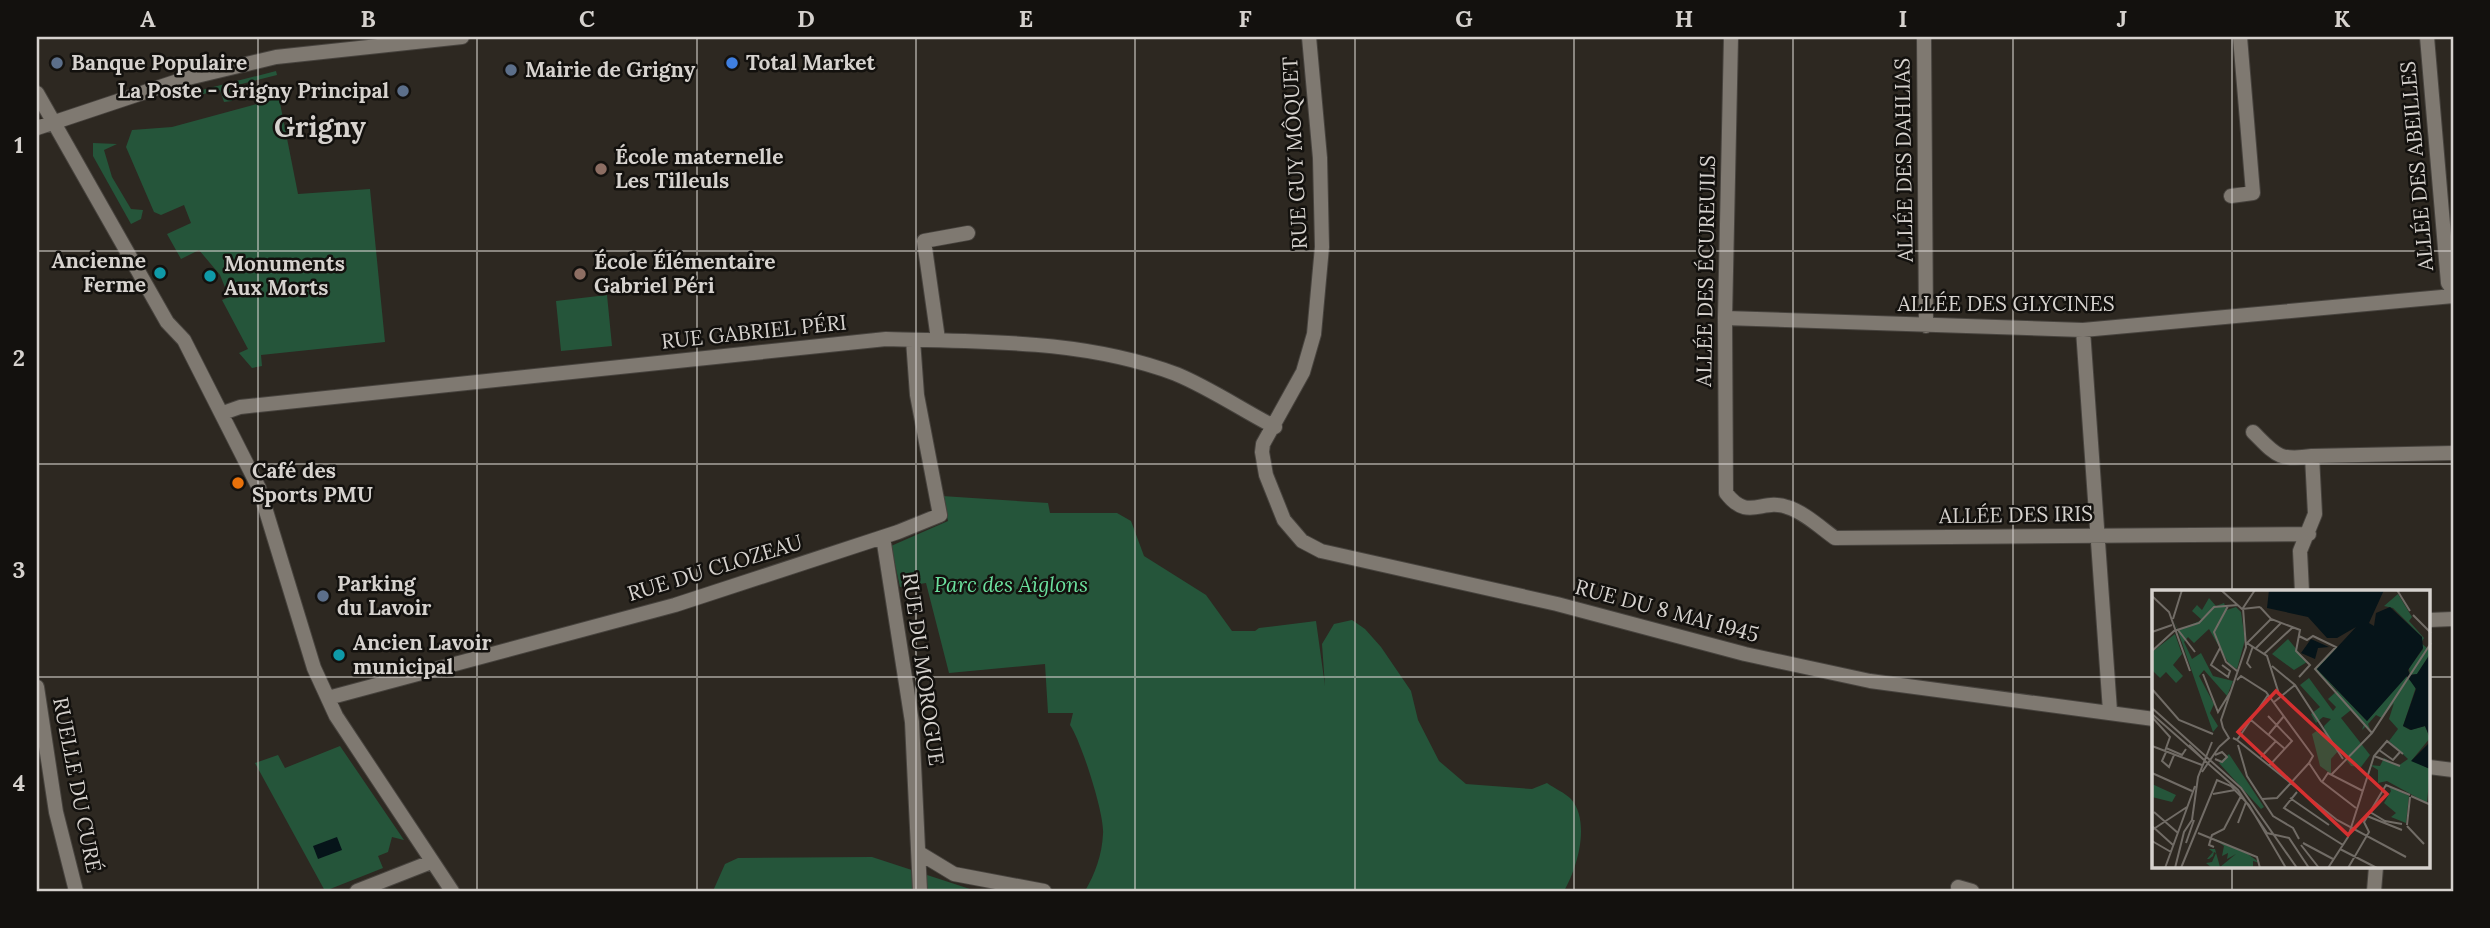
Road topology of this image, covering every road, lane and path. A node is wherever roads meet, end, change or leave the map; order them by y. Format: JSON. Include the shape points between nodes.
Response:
{"nodes":[{"id":1,"x":462,"y":37,"type":"edge"},
{"id":2,"x":1309,"y":37,"type":"edge"},
{"id":3,"x":1731,"y":37,"type":"edge"},
{"id":4,"x":1924,"y":37,"type":"edge"},
{"id":5,"x":2240,"y":37,"type":"edge"},
{"id":6,"x":2427,"y":37,"type":"edge"},
{"id":7,"x":304,"y":44,"type":"edge"},
{"id":8,"x":37,"y":93,"type":"edge"},
{"id":9,"x":53,"y":122,"type":"junction"},
{"id":10,"x":37,"y":128,"type":"edge"},
{"id":11,"x":2231,"y":196,"type":"dead end"},
{"id":12,"x":968,"y":233,"type":"dead end"},
{"id":13,"x":2453,"y":290,"type":"edge"},
{"id":14,"x":2453,"y":296,"type":"edge"},
{"id":15,"x":1726,"y":318,"type":"junction"},
{"id":16,"x":1926,"y":326,"type":"junction"},
{"id":17,"x":2083,"y":330,"type":"junction"},
{"id":18,"x":938,"y":339,"type":"junction"},
{"id":19,"x":913,"y":340,"type":"junction"},
{"id":20,"x":223,"y":412,"type":"junction"},
{"id":21,"x":1275,"y":426,"type":"junction"},
{"id":22,"x":2253,"y":432,"type":"dead end"},
{"id":23,"x":2453,"y":453,"type":"edge"},
{"id":24,"x":2312,"y":456,"type":"junction"},
{"id":25,"x":1734,"y":503,"type":"joint"},
{"id":26,"x":2309,"y":534,"type":"junction"},
{"id":27,"x":2099,"y":535,"type":"junction"},
{"id":28,"x":883,"y":537,"type":"junction"},
{"id":29,"x":2302,"y":590,"type":"edge"},
{"id":30,"x":2453,"y":619,"type":"edge"},
{"id":31,"x":2430,"y":620,"type":"edge"},
{"id":32,"x":37,"y":687,"type":"edge"},
{"id":33,"x":328,"y":698,"type":"junction"},
{"id":34,"x":2110,"y":711,"type":"junction"},
{"id":35,"x":2152,"y":719,"type":"edge"},
{"id":36,"x":2430,"y":767,"type":"edge"},
{"id":37,"x":2453,"y":770,"type":"edge"},
{"id":38,"x":920,"y":854,"type":"junction"},
{"id":39,"x":431,"y":862,"type":"junction"},
{"id":40,"x":2376,"y":869,"type":"edge"},
{"id":41,"x":76,"y":891,"type":"edge"},
{"id":42,"x":357,"y":891,"type":"edge"},
{"id":43,"x":452,"y":891,"type":"edge"},
{"id":44,"x":920,"y":891,"type":"edge"},
{"id":45,"x":1044,"y":891,"type":"edge"},
{"id":46,"x":2374,"y":891,"type":"edge"}],
"edges":[{"from":1,"to":7,"type":"street"},
{"from":2,"to":21,"type":"street","name":"RUE GUY MÔQUET","via":[[1320,158],[1321,262],[1311,352]]},
{"from":3,"to":15,"type":"street","name":"ALLÉE DES ÉCUREUILS"},
{"from":4,"to":16,"type":"street","name":"ALLÉE DES DAHLIAS"},
{"from":5,"to":11,"type":"street","via":[[2253,193]]},
{"from":6,"to":13,"type":"street","name":"ALLÉE DES ABEILLES","via":[[2448,283]]},
{"from":7,"to":9,"type":"street"},
{"from":8,"to":9,"type":"street"},
{"from":9,"to":10,"type":"street"},
{"from":9,"to":20,"type":"street"},
{"from":12,"to":18,"type":"street","via":[[924,241]]},
{"from":14,"to":17,"type":"street","name":"ALLÉE DES GLYCINES"},
{"from":15,"to":16,"type":"street","name":"ALLÉE DES GLYCINES"},
{"from":15,"to":25,"type":"street","name":"ALLÉE DES ÉCUREUILS","via":[[1726,493]]},
{"from":16,"to":17,"type":"street","name":"ALLÉE DES GLYCINES"},
{"from":17,"to":27,"type":"street"},
{"from":18,"to":19,"type":"street","name":"RUE GABRIEL PÉRI"},
{"from":18,"to":21,"type":"street","name":"RUE GABRIEL PÉRI","via":[[1060,348],[1144,364],[1192,382]]},
{"from":19,"to":20,"type":"street","name":"RUE GABRIEL PÉRI","via":[[886,339]]},
{"from":19,"to":28,"type":"street","name":"RUE DU CLOZEAU","via":[[917,395],[940,515]]},
{"from":20,"to":33,"type":"street","via":[[259,488],[306,645]]},
{"from":21,"to":34,"type":"street","name":"RUE DU 8 MAI 1945","via":[[1262,452],[1276,503],[1294,534],[1321,551],[1870,681]]},
{"from":22,"to":24,"type":"street","via":[[2277,456]]},
{"from":23,"to":24,"type":"street"},
{"from":24,"to":26,"type":"street","via":[[2315,514]]},
{"from":25,"to":27,"type":"street","name":"ALLÉE DES IRIS","via":[[1743,508],[1786,506],[1835,538]]},
{"from":26,"to":27,"type":"street","name":"ALLÉE DES IRIS"},
{"from":26,"to":29,"type":"street","via":[[2300,551]]},
{"from":27,"to":34,"type":"street"},
{"from":28,"to":33,"type":"street","name":"RUE DU CLOZEAU","via":[[675,605]]},
{"from":28,"to":38,"type":"street","name":"RUE DU MOROGUE","via":[[912,722]]},
{"from":30,"to":31,"type":"street"},
{"from":32,"to":41,"type":"street","name":"RUELLE DU CURÉ","via":[[56,812]]},
{"from":33,"to":39,"type":"street"},
{"from":34,"to":35,"type":"street","name":"RUE DU 8 MAI 1945"},
{"from":36,"to":37,"type":"street"},
{"from":38,"to":44,"type":"street","name":"RUE DU MOROGUE"},
{"from":38,"to":45,"type":"street","via":[[954,874]]},
{"from":39,"to":42,"type":"street"},
{"from":39,"to":43,"type":"street"},
{"from":40,"to":46,"type":"street"}]}
